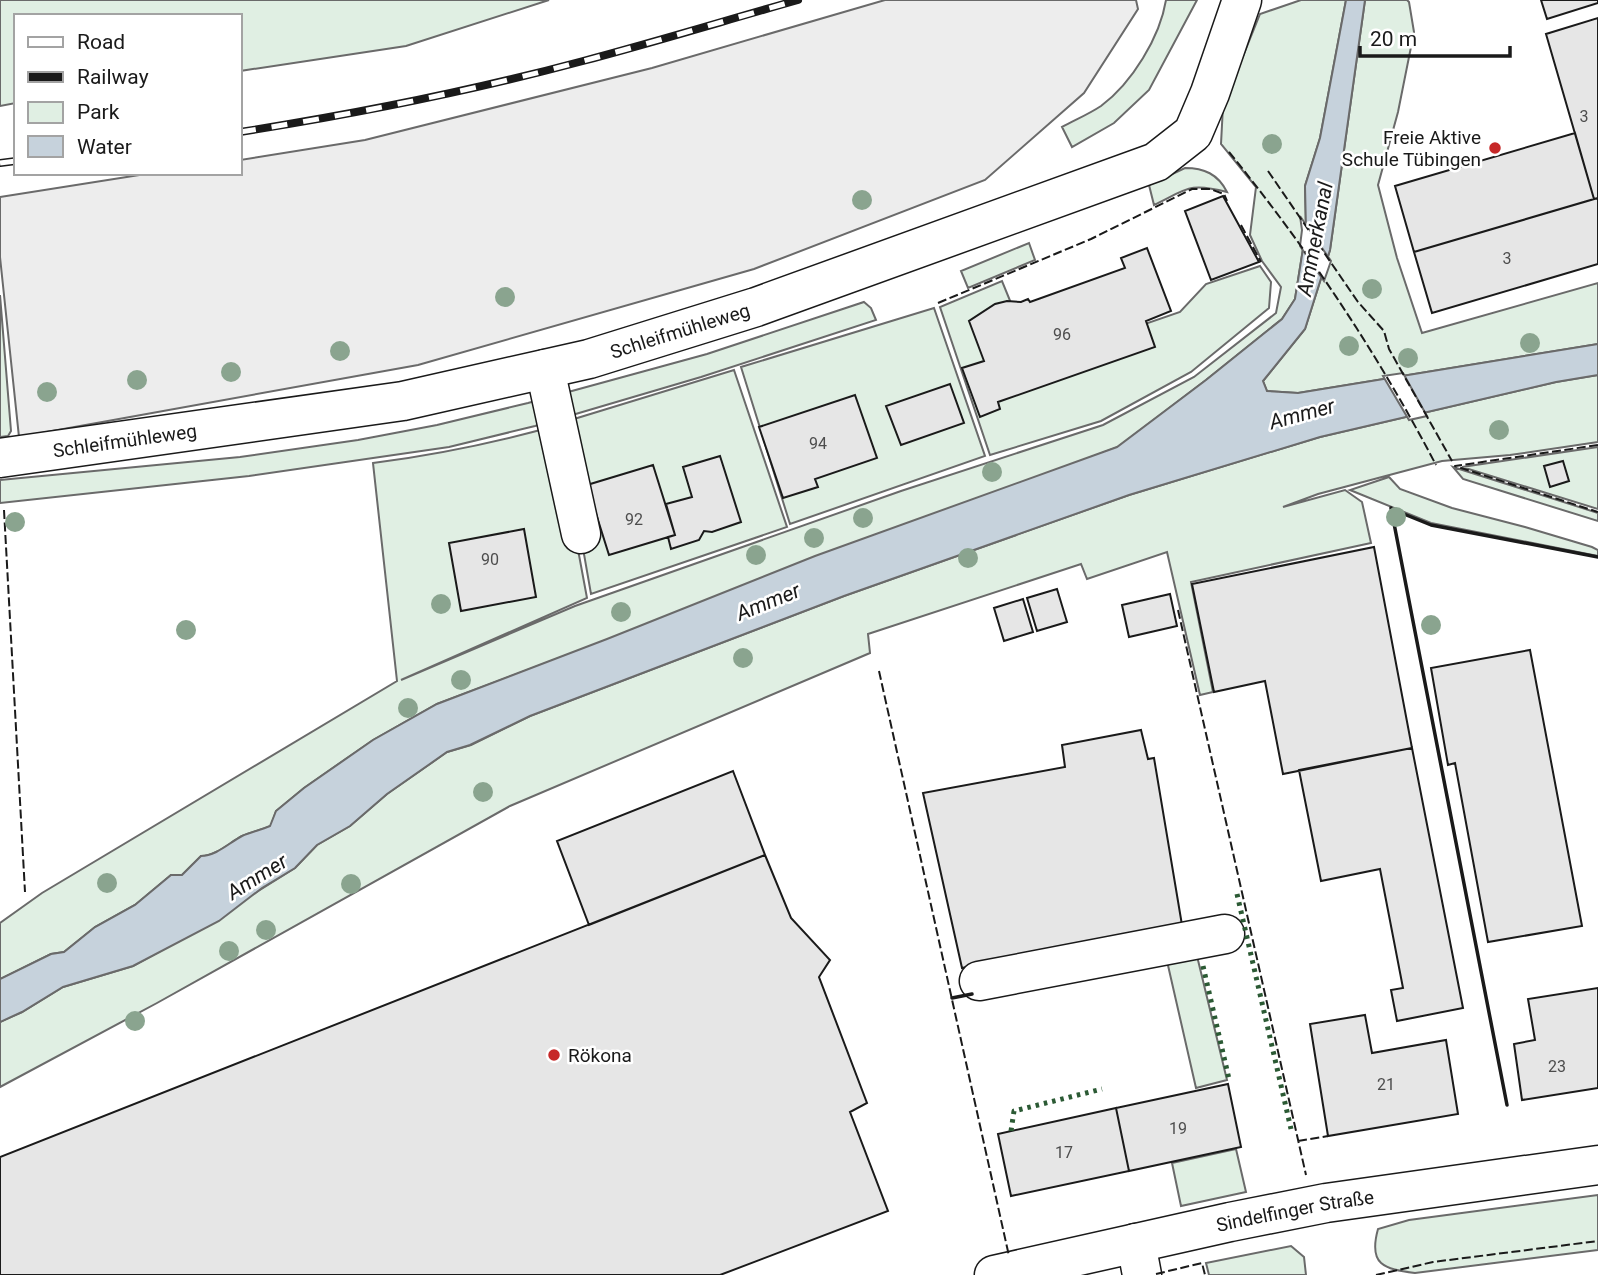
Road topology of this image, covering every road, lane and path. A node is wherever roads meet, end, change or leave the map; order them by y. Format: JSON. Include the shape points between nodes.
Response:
{"nodes":[{"id":1,"x":1242,"y":0,"type":"edge"},
{"id":2,"x":545,"y":369,"type":"junction"},
{"id":3,"x":0,"y":458,"type":"edge"},
{"id":4,"x":580,"y":534,"type":"dead end"},
{"id":5,"x":1225,"y":934,"type":"dead end"},
{"id":6,"x":979,"y":981,"type":"dead end"},
{"id":7,"x":1598,"y":1165,"type":"edge"},
{"id":8,"x":1139,"y":1259,"type":"edge"},
{"id":9,"x":994,"y":1275,"type":"edge"}],
"edges":[{"from":1,"to":2,"type":"street","name":"Schleifmühleweg","via":[[1194,132],[1156,162],[756,307]]},
{"from":2,"to":3,"type":"street","name":"Schleifmühleweg","via":[[403,401]]},
{"from":2,"to":4,"type":"street"},
{"from":5,"to":6,"type":"street"},
{"from":7,"to":8,"type":"street","name":"Sindelfinger Straße","via":[[1326,1203],[1230,1222]]},
{"from":8,"to":9,"type":"street","name":"Sindelfinger Straße"}]}
